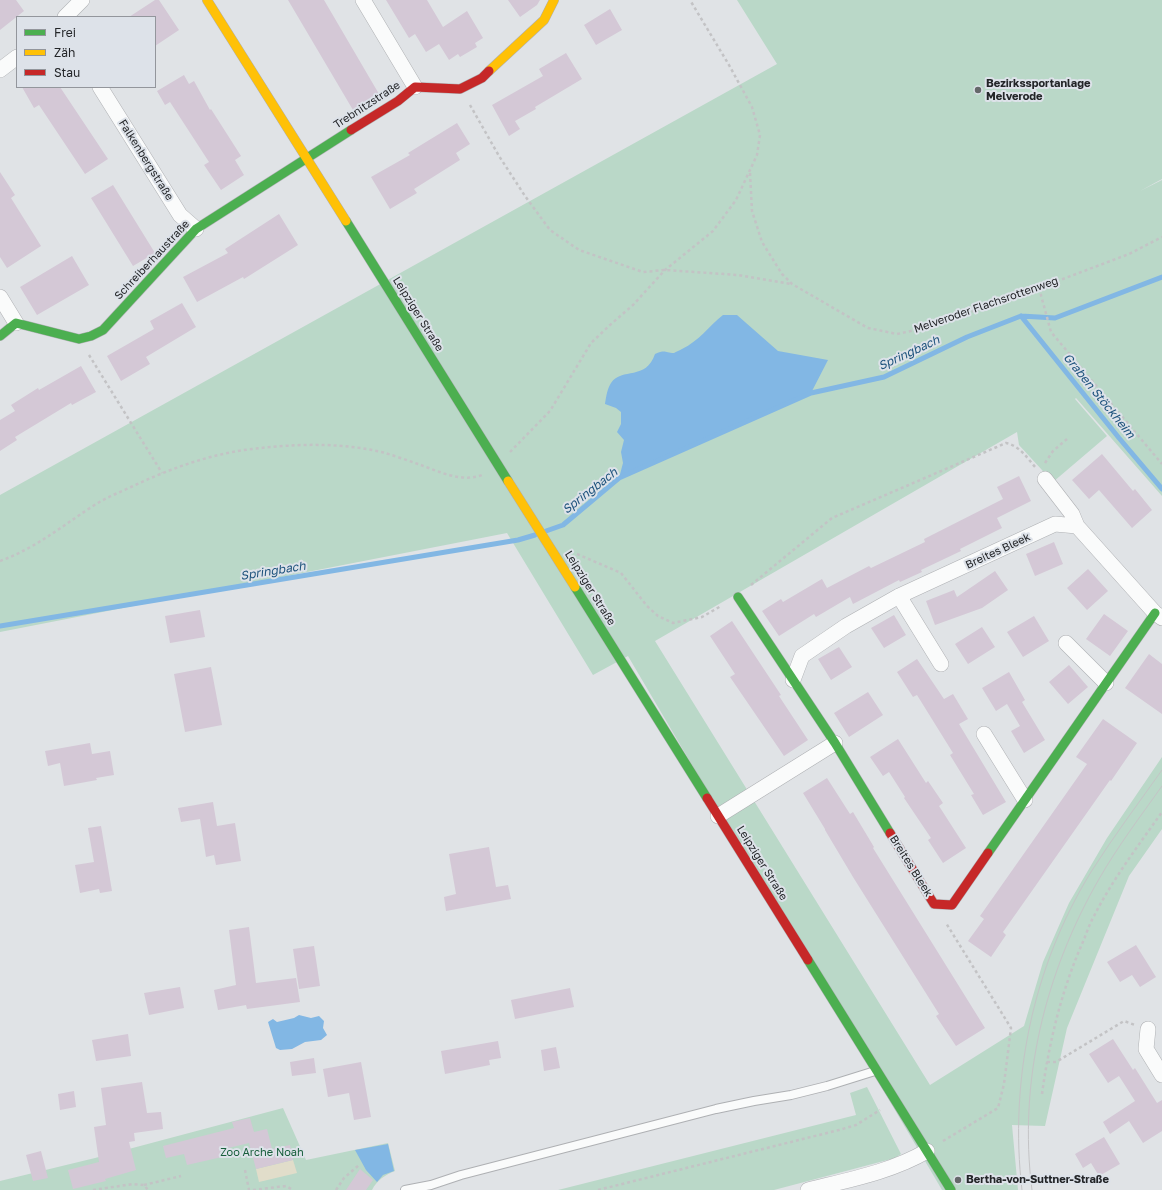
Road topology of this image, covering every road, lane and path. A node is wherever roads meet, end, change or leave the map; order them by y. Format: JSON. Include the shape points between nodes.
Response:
{"nodes":[{"id":1,"x":82,"y":0,"type":"edge"},
{"id":2,"x":207,"y":0,"type":"edge"},
{"id":3,"x":363,"y":0,"type":"edge"},
{"id":4,"x":690,"y":0,"type":"edge"},
{"id":5,"x":554,"y":1,"type":"edge"},
{"id":6,"x":66,"y":16,"type":"edge"},
{"id":7,"x":16,"y":58,"type":"edge"},
{"id":8,"x":0,"y":70,"type":"edge"},
{"id":9,"x":415,"y":87,"type":"junction"},
{"id":10,"x":101,"y":88,"type":"edge"},
{"id":11,"x":460,"y":89,"type":"junction"},
{"id":12,"x":306,"y":158,"type":"junction"},
{"id":13,"x":750,"y":173,"type":"junction"},
{"id":14,"x":196,"y":229,"type":"junction"},
{"id":15,"x":1162,"y":237,"type":"edge"},
{"id":16,"x":665,"y":270,"type":"junction"},
{"id":17,"x":792,"y":284,"type":"junction"},
{"id":18,"x":1039,"y":288,"type":"junction"},
{"id":19,"x":0,"y":297,"type":"edge"},
{"id":20,"x":16,"y":323,"type":"junction"},
{"id":21,"x":0,"y":336,"type":"edge"},
{"id":22,"x":79,"y":339,"type":"junction"},
{"id":23,"x":1067,"y":439,"type":"dead end"},
{"id":24,"x":497,"y":464,"type":"junction"},
{"id":25,"x":1162,"y":464,"type":"edge"},
{"id":26,"x":162,"y":474,"type":"junction"},
{"id":27,"x":1042,"y":475,"type":"junction"},
{"id":28,"x":1077,"y":526,"type":"junction"},
{"id":29,"x":571,"y":552,"type":"dead end"},
{"id":30,"x":0,"y":561,"type":"edge"},
{"id":31,"x":899,"y":596,"type":"junction"},
{"id":32,"x":738,"y":597,"type":"junction"},
{"id":33,"x":1158,"y":616,"type":"edge"},
{"id":34,"x":1066,"y":643,"type":"dead end"},
{"id":35,"x":941,"y":664,"type":"dead end"},
{"id":36,"x":793,"y":680,"type":"junction"},
{"id":37,"x":1106,"y":683,"type":"junction"},
{"id":38,"x":984,"y":734,"type":"dead end"},
{"id":39,"x":835,"y":744,"type":"junction"},
{"id":40,"x":1026,"y":800,"type":"junction"},
{"id":41,"x":1162,"y":812,"type":"edge"},
{"id":42,"x":718,"y":816,"type":"junction"},
{"id":43,"x":934,"y":904,"type":"junction"},
{"id":44,"x":1148,"y":1029,"type":"joint"},
{"id":45,"x":1047,"y":1062,"type":"junction"},
{"id":46,"x":877,"y":1070,"type":"junction"},
{"id":47,"x":1162,"y":1075,"type":"edge"},
{"id":48,"x":1042,"y":1094,"type":"dead end"},
{"id":49,"x":883,"y":1108,"type":"dead end"},
{"id":50,"x":927,"y":1151,"type":"junction"},
{"id":51,"x":359,"y":1165,"type":"dead end"},
{"id":52,"x":245,"y":1170,"type":"dead end"},
{"id":53,"x":181,"y":1176,"type":"dead end"},
{"id":54,"x":144,"y":1185,"type":"junction"},
{"id":55,"x":430,"y":1187,"type":"edge"},
{"id":56,"x":105,"y":1189,"type":"edge"},
{"id":57,"x":93,"y":1190,"type":"edge"},
{"id":58,"x":148,"y":1190,"type":"edge"},
{"id":59,"x":249,"y":1190,"type":"edge"},
{"id":60,"x":253,"y":1190,"type":"edge"},
{"id":61,"x":293,"y":1190,"type":"edge"},
{"id":62,"x":336,"y":1190,"type":"edge"},
{"id":63,"x":405,"y":1190,"type":"edge"},
{"id":64,"x":598,"y":1190,"type":"edge"},
{"id":65,"x":808,"y":1190,"type":"edge"},
{"id":66,"x":951,"y":1190,"type":"edge"}],
"edges":[{"from":1,"to":6,"type":"street"},
{"from":2,"to":12,"type":"street","name":"Leipziger Straße"},
{"from":3,"to":9,"type":"street"},
{"from":4,"to":13,"type":"path","name":"Melveroder Flachsrottenweg","via":[[752,108],[760,135],[757,155]]},
{"from":5,"to":11,"type":"street","name":"Trebnitzstraße","via":[[544,20],[482,78]]},
{"from":7,"to":8,"type":"street"},
{"from":9,"to":11,"type":"street","name":"Trebnitzstraße"},
{"from":9,"to":12,"type":"street","name":"Trebnitzstraße","via":[[398,101]]},
{"from":10,"to":14,"type":"street","name":"Falkenbergstraße","via":[[180,215]]},
{"from":11,"to":16,"type":"path","via":[[499,156],[550,230],[579,250],[610,261],[643,272]]},
{"from":12,"to":14,"type":"street","name":"Schreiberhaustraße"},
{"from":12,"to":24,"type":"street","name":"Leipziger Straße"},
{"from":13,"to":16,"type":"path","name":"Melveroder Flachsrottenweg","via":[[736,200],[713,231]]},
{"from":13,"to":17,"type":"path","name":"Melveroder Flachsrottenweg","via":[[752,211],[762,242],[782,274]]},
{"from":14,"to":22,"type":"street","name":"Schreiberhaustraße","via":[[102,330]]},
{"from":15,"to":18,"type":"path","name":"Melveroder Flachsrottenweg","via":[[1129,254]]},
{"from":16,"to":17,"type":"path","via":[[738,275]]},
{"from":16,"to":24,"type":"path","name":"Melveroder Flachsrottenweg","via":[[633,305],[591,343],[550,411]]},
{"from":17,"to":18,"type":"path","name":"Melveroder Flachsrottenweg","via":[[868,328],[897,334],[925,328]]},
{"from":18,"to":25,"type":"path","via":[[1050,329]]},
{"from":19,"to":20,"type":"street"},
{"from":20,"to":21,"type":"street"},
{"from":20,"to":22,"type":"street"},
{"from":22,"to":26,"type":"path"},
{"from":23,"to":27,"type":"path","via":[[1053,451]]},
{"from":24,"to":26,"type":"path","name":"Melveroder Flachsrottenweg","via":[[483,475],[468,478],[454,476],[381,452],[353,447],[279,446],[220,454]]},
{"from":24,"to":42,"type":"street","name":"Leipziger Straße"},
{"from":26,"to":30,"type":"path","name":"Melveroder Flachsrottenweg","via":[[109,497],[48,538]]},
{"from":27,"to":28,"type":"street","name":"Breites Bleek","via":[[1072,514]]},
{"from":27,"to":32,"type":"path","via":[[1019,448],[1006,443],[832,518]]},
{"from":28,"to":31,"type":"street","name":"Breites Bleek","via":[[1055,524]]},
{"from":28,"to":33,"type":"street","name":"Breites Bleek"},
{"from":29,"to":32,"type":"path","via":[[621,573],[647,606],[658,616],[673,623],[702,617]]},
{"from":31,"to":35,"type":"street"},
{"from":31,"to":36,"type":"street","name":"Breites Bleek","via":[[846,626],[802,656]]},
{"from":32,"to":36,"type":"street","name":"Breites Bleek"},
{"from":33,"to":37,"type":"street","name":"Breites Bleek"},
{"from":34,"to":37,"type":"street"},
{"from":36,"to":39,"type":"street","name":"Breites Bleek"},
{"from":37,"to":40,"type":"street","name":"Breites Bleek"},
{"from":38,"to":40,"type":"street"},
{"from":39,"to":42,"type":"street"},
{"from":39,"to":43,"type":"street","name":"Breites Bleek"},
{"from":40,"to":43,"type":"street","name":"Breites Bleek","via":[[952,905]]},
{"from":41,"to":45,"type":"path","via":[[1122,868],[1093,917],[1063,994]]},
{"from":42,"to":46,"type":"street","name":"Leipziger Straße"},
{"from":43,"to":50,"type":"path","via":[[1011,1028],[1004,1084],[998,1108]]},
{"from":44,"to":45,"type":"path","via":[[1124,1021],[1056,1062]]},
{"from":44,"to":47,"type":"street","via":[[1146,1049]]},
{"from":45,"to":48,"type":"path"},
{"from":46,"to":50,"type":"street","name":"Leipziger Straße"},
{"from":46,"to":55,"type":"lane","via":[[827,1086],[716,1109],[461,1175]]},
{"from":49,"to":64,"type":"path","via":[[856,1125],[839,1130]]},
{"from":50,"to":65,"type":"street","via":[[910,1161],[872,1174]]},
{"from":50,"to":66,"type":"street","name":"Leipziger Straße"},
{"from":51,"to":62,"type":"path","via":[[344,1178]]},
{"from":52,"to":59,"type":"path"},
{"from":53,"to":54,"type":"path"},
{"from":54,"to":56,"type":"path","via":[[133,1184]]},
{"from":54,"to":58,"type":"path"},
{"from":55,"to":63,"type":"lane"},
{"from":56,"to":57,"type":"path"},
{"from":60,"to":61,"type":"path","via":[[286,1186]]}]}
